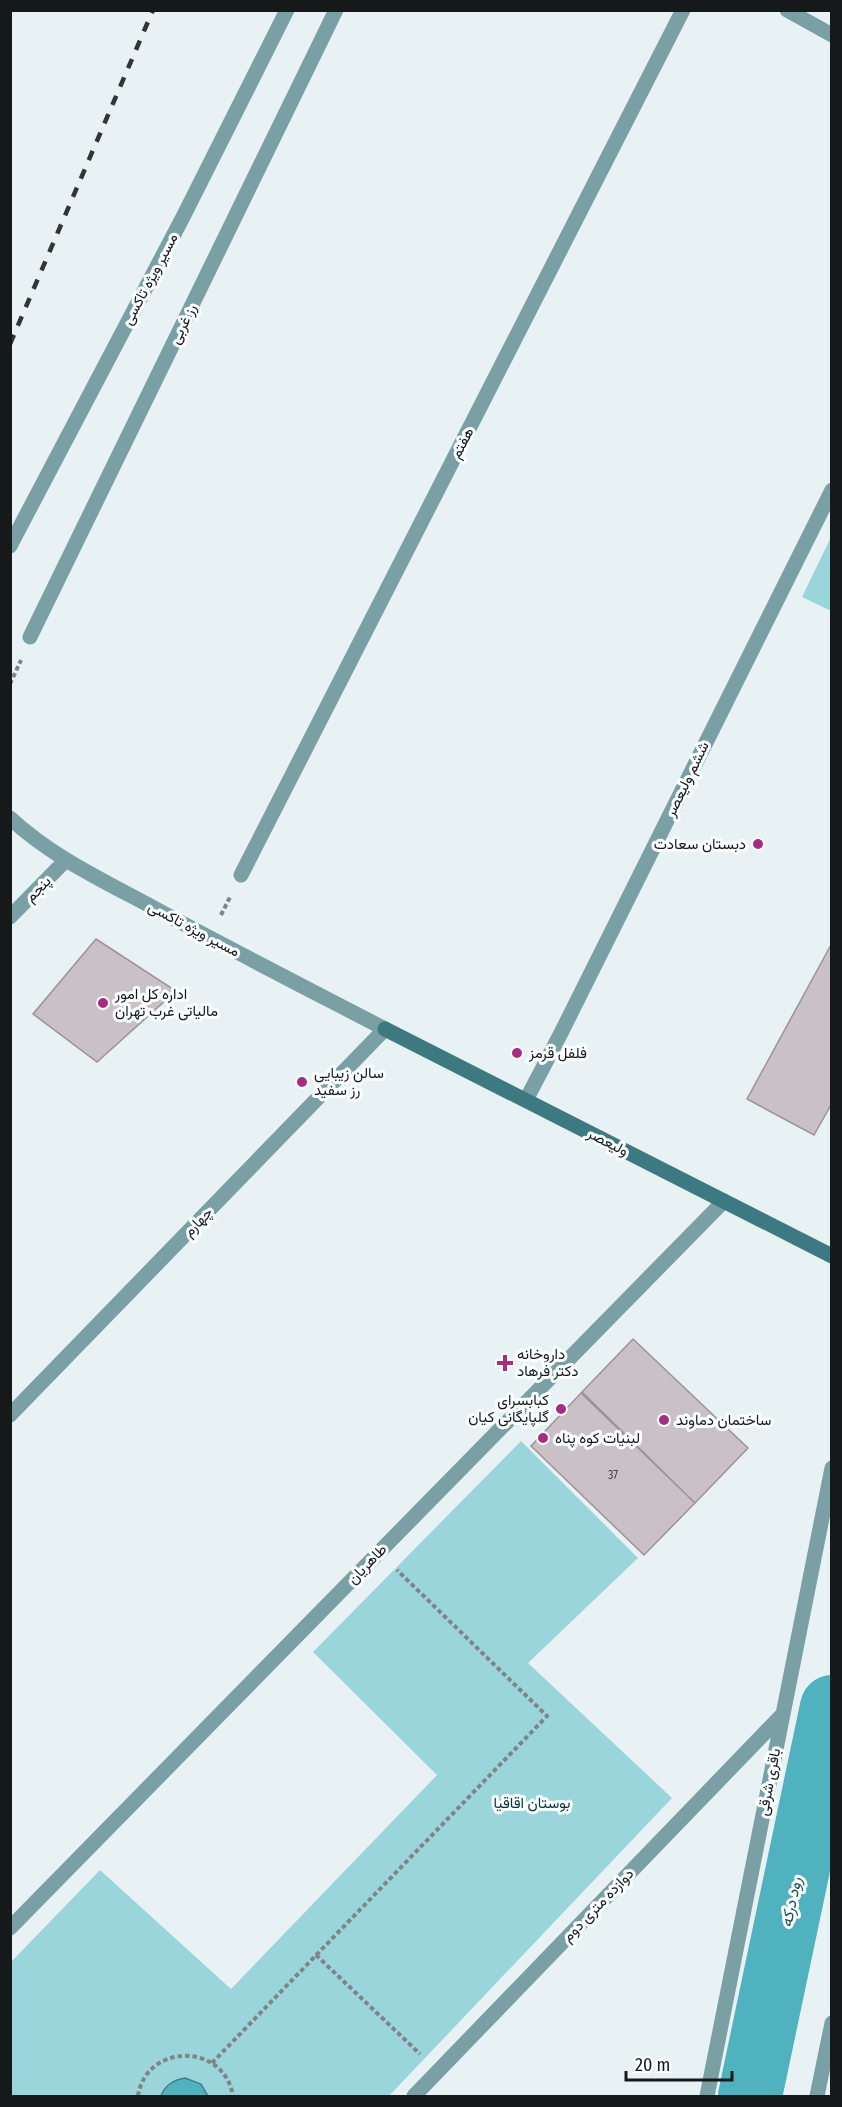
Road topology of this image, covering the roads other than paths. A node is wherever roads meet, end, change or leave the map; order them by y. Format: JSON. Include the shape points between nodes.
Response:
{"nodes":[{"id":1,"x":287,"y":10,"type":"edge"},
{"id":2,"x":336,"y":10,"type":"edge"},
{"id":3,"x":683,"y":10,"type":"edge"},
{"id":4,"x":787,"y":10,"type":"edge"},
{"id":5,"x":831,"y":35,"type":"edge"},
{"id":6,"x":831,"y":490,"type":"edge"},
{"id":7,"x":10,"y":546,"type":"edge"},
{"id":8,"x":30,"y":637,"type":"dead end"},
{"id":9,"x":10,"y":818,"type":"edge"},
{"id":10,"x":66,"y":860,"type":"junction"},
{"id":11,"x":242,"y":875,"type":"road end"},
{"id":12,"x":10,"y":917,"type":"edge"},
{"id":13,"x":385,"y":1029,"type":"junction"},
{"id":14,"x":526,"y":1100,"type":"junction"},
{"id":15,"x":724,"y":1201,"type":"junction"},
{"id":16,"x":831,"y":1256,"type":"edge"},
{"id":17,"x":10,"y":1415,"type":"edge"},
{"id":18,"x":831,"y":1468,"type":"edge"},
{"id":19,"x":783,"y":1714,"type":"junction"},
{"id":20,"x":10,"y":1928,"type":"edge"},
{"id":21,"x":831,"y":2023,"type":"edge"},
{"id":22,"x":414,"y":2097,"type":"edge"},
{"id":23,"x":707,"y":2097,"type":"edge"},
{"id":24,"x":818,"y":2097,"type":"edge"}],
"edges":[{"from":1,"to":7,"type":"street","name":"مسیر ویژه تاکسی"},
{"from":2,"to":8,"type":"street","name":"رز غربی"},
{"from":3,"to":11,"type":"street","name":"هفتم"},
{"from":4,"to":5,"type":"street"},
{"from":6,"to":14,"type":"street","name":"ششم ولیعصر"},
{"from":9,"to":10,"type":"street","name":"مسیر ویژه تاکسی"},
{"from":10,"to":12,"type":"street","name":"پنجم"},
{"from":10,"to":13,"type":"street","name":"مسیر ویژه تاکسی"},
{"from":13,"to":14,"type":"main road","name":"ولیعصر"},
{"from":13,"to":17,"type":"street","name":"چهارم"},
{"from":14,"to":15,"type":"main road","name":"ولیعصر"},
{"from":15,"to":16,"type":"main road","name":"ولیعصر"},
{"from":15,"to":20,"type":"street","name":"طاهریان"},
{"from":18,"to":19,"type":"street","name":"باقری شرقی"},
{"from":19,"to":22,"type":"street","name":"دوازده متری دوم"},
{"from":19,"to":23,"type":"street","name":"باقری شرقی"},
{"from":21,"to":24,"type":"street"}]}
